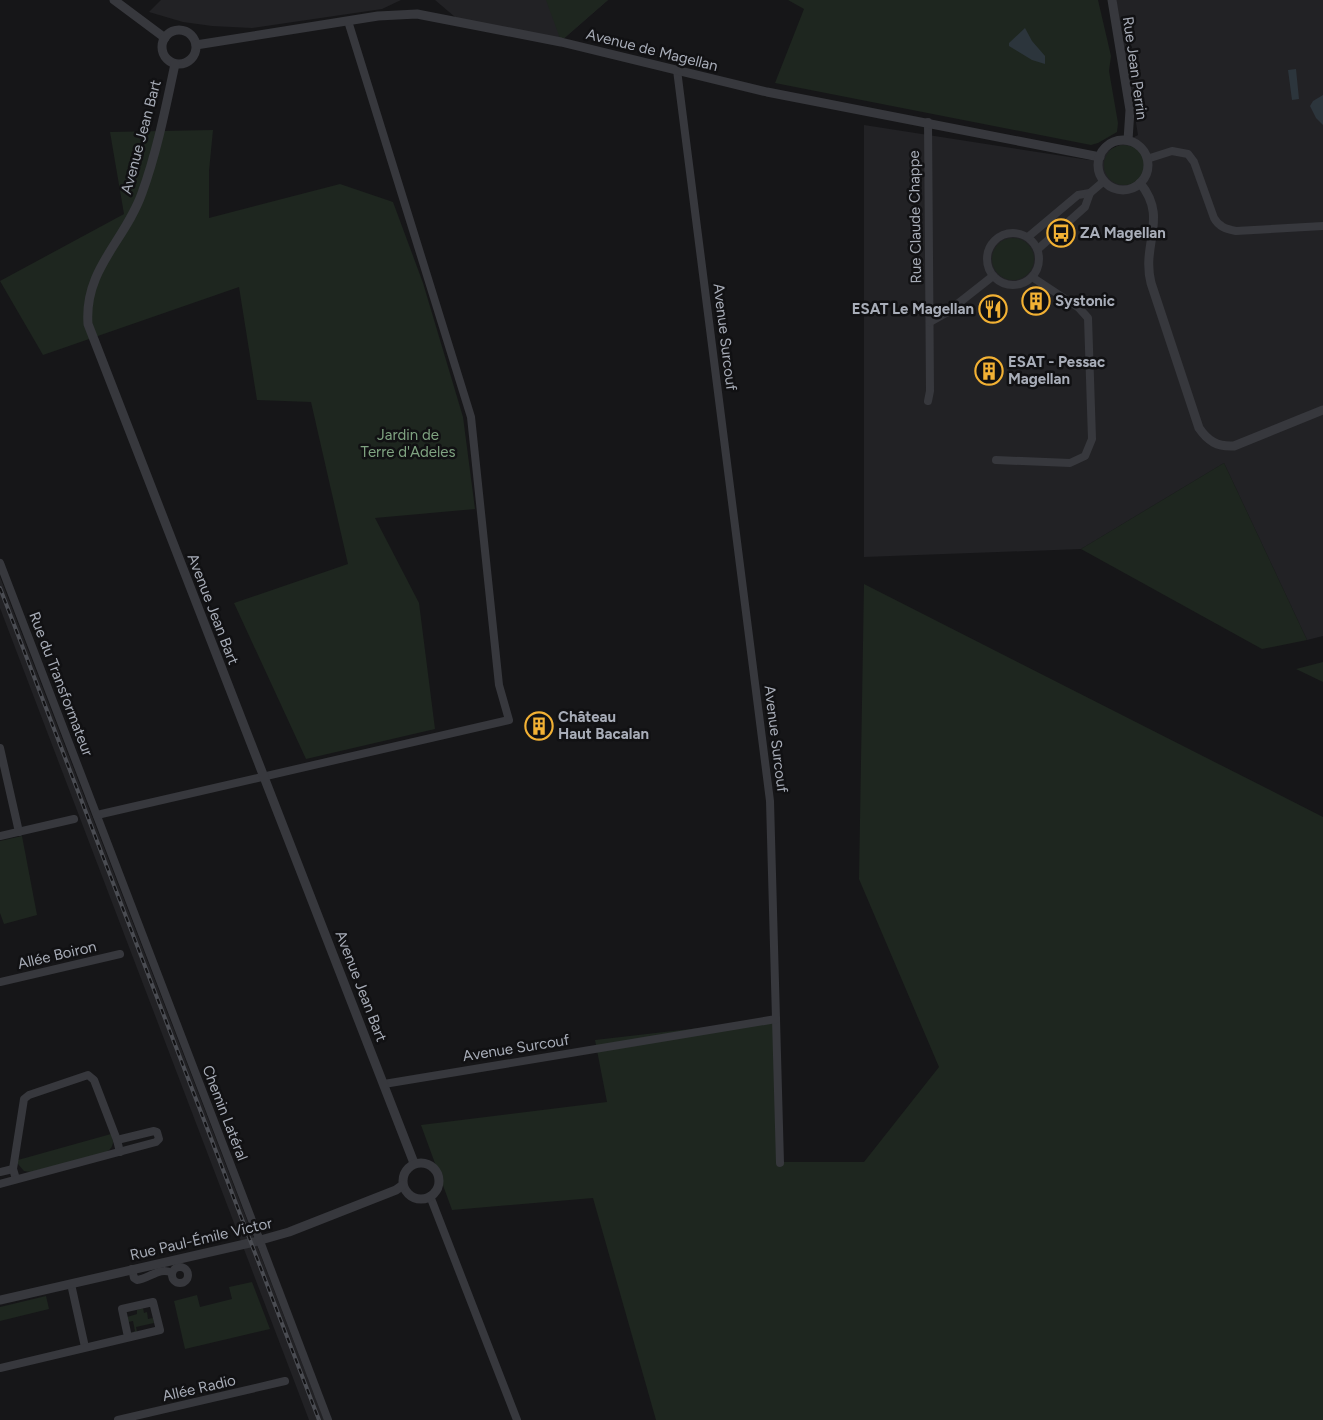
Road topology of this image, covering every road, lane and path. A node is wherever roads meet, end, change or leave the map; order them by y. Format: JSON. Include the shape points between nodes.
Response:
{"nodes":[{"id":1,"x":114,"y":0,"type":"edge"},
{"id":2,"x":1112,"y":0,"type":"edge"},
{"id":3,"x":348,"y":21,"type":"junction"},
{"id":4,"x":166,"y":38,"type":"junction"},
{"id":5,"x":196,"y":45,"type":"junction"},
{"id":6,"x":175,"y":64,"type":"junction"},
{"id":7,"x":677,"y":70,"type":"junction"},
{"id":8,"x":928,"y":122,"type":"junction"},
{"id":9,"x":1128,"y":140,"type":"junction"},
{"id":10,"x":1100,"y":157,"type":"junction"},
{"id":11,"x":1148,"y":159,"type":"junction"},
{"id":12,"x":1104,"y":181,"type":"junction"},
{"id":13,"x":1140,"y":183,"type":"junction"},
{"id":14,"x":1090,"y":193,"type":"junction"},
{"id":15,"x":1323,"y":226,"type":"edge"},
{"id":16,"x":1028,"y":237,"type":"junction"},
{"id":17,"x":1038,"y":249,"type":"junction"},
{"id":18,"x":993,"y":276,"type":"junction"},
{"id":19,"x":1032,"y":276,"type":"junction"},
{"id":20,"x":930,"y":322,"type":"junction"},
{"id":21,"x":928,"y":401,"type":"dead end"},
{"id":22,"x":1323,"y":410,"type":"edge"},
{"id":23,"x":996,"y":460,"type":"dead end"},
{"id":24,"x":0,"y":563,"type":"edge"},
{"id":25,"x":0,"y":748,"type":"edge"},
{"id":26,"x":264,"y":778,"type":"junction"},
{"id":27,"x":97,"y":815,"type":"junction"},
{"id":28,"x":74,"y":819,"type":"dead end"},
{"id":29,"x":19,"y":832,"type":"junction"},
{"id":30,"x":0,"y":836,"type":"edge"},
{"id":31,"x":120,"y":954,"type":"dead end"},
{"id":32,"x":0,"y":982,"type":"edge"},
{"id":33,"x":776,"y":1019,"type":"junction"},
{"id":34,"x":384,"y":1084,"type":"junction"},
{"id":35,"x":118,"y":1140,"type":"junction"},
{"id":36,"x":120,"y":1152,"type":"junction"},
{"id":37,"x":414,"y":1163,"type":"junction"},
{"id":38,"x":780,"y":1163,"type":"dead end"},
{"id":39,"x":13,"y":1169,"type":"junction"},
{"id":40,"x":0,"y":1172,"type":"edge"},
{"id":41,"x":16,"y":1180,"type":"junction"},
{"id":42,"x":0,"y":1184,"type":"edge"},
{"id":43,"x":403,"y":1185,"type":"junction"},
{"id":44,"x":430,"y":1196,"type":"junction"},
{"id":45,"x":132,"y":1270,"type":"junction"},
{"id":46,"x":172,"y":1273,"type":"dead end"},
{"id":47,"x":71,"y":1284,"type":"junction"},
{"id":48,"x":0,"y":1300,"type":"edge"},
{"id":49,"x":128,"y":1337,"type":"junction"},
{"id":50,"x":85,"y":1347,"type":"junction"},
{"id":51,"x":0,"y":1368,"type":"edge"},
{"id":52,"x":285,"y":1382,"type":"dead end"},
{"id":53,"x":118,"y":1420,"type":"edge"},
{"id":54,"x":328,"y":1420,"type":"edge"},
{"id":55,"x":517,"y":1420,"type":"edge"}],
"edges":[{"from":1,"to":4,"type":"street"},
{"from":2,"to":9,"type":"street","name":"Rue Jean Perrin","via":[[1130,110]]},
{"from":3,"to":5,"type":"street","name":"Avenue de Magellan"},
{"from":3,"to":7,"type":"street","name":"Avenue de Magellan","via":[[405,14],[435,16]]},
{"from":3,"to":26,"type":"street","via":[[471,417],[498,684],[508,720]]},
{"from":4,"to":5,"type":"street","via":[[175,31],[186,32]]},
{"from":4,"to":6,"type":"street","via":[[163,53]]},
{"from":5,"to":6,"type":"street","via":[[190,60]]},
{"from":6,"to":26,"type":"street","name":"Avenue Jean Bart","via":[[142,194],[131,218],[95,275],[89,293],[88,324]]},
{"from":7,"to":8,"type":"street","name":"Avenue de Magellan","via":[[767,92]]},
{"from":7,"to":33,"type":"street","name":"Avenue Surcouf","via":[[770,801]]},
{"from":8,"to":10,"type":"street","name":"Avenue de Magellan"},
{"from":8,"to":20,"type":"street","name":"Rue Claude Chappe"},
{"from":9,"to":10,"type":"street","via":[[1106,147]]},
{"from":9,"to":11,"type":"street","via":[[1138,144]]},
{"from":10,"to":12,"type":"street","via":[[1099,169]]},
{"from":11,"to":13,"type":"street","via":[[1145,177]]},
{"from":11,"to":15,"type":"street","via":[[1172,151],[1188,154],[1194,162],[1216,223],[1226,229]]},
{"from":12,"to":13,"type":"street","via":[[1113,188],[1125,190]]},
{"from":12,"to":14,"type":"street"},
{"from":13,"to":22,"type":"street","via":[[1153,207],[1148,264],[1151,283],[1204,436],[1220,445],[1234,446]]},
{"from":14,"to":16,"type":"street","via":[[1078,195]]},
{"from":14,"to":17,"type":"street","via":[[1085,207]]},
{"from":16,"to":17,"type":"street"},
{"from":16,"to":18,"type":"street","via":[[1007,233],[996,239],[989,250],[987,263]]},
{"from":17,"to":19,"type":"street","via":[[1037,266]]},
{"from":18,"to":19,"type":"street","via":[[1008,284],[1021,284]]},
{"from":18,"to":20,"type":"street"},
{"from":19,"to":23,"type":"street","via":[[1079,308],[1088,318],[1092,439],[1085,456],[1070,463]]},
{"from":20,"to":21,"type":"street","name":"Rue Claude Chappe"},
{"from":24,"to":27,"type":"street","name":"Rue du Transformateur"},
{"from":25,"to":29,"type":"street"},
{"from":26,"to":27,"type":"street"},
{"from":26,"to":34,"type":"street","name":"Avenue Jean Bart"},
{"from":27,"to":54,"type":"street","name":"Chemin Latéral"},
{"from":28,"to":29,"type":"street"},
{"from":29,"to":30,"type":"street"},
{"from":31,"to":32,"type":"street","name":"Allée Boiron"},
{"from":33,"to":34,"type":"street","name":"Avenue Surcouf"},
{"from":33,"to":38,"type":"street"},
{"from":34,"to":37,"type":"street","name":"Avenue Jean Bart"},
{"from":35,"to":36,"type":"street"},
{"from":35,"to":36,"type":"street","via":[[154,1131],[159,1139]]},
{"from":35,"to":39,"type":"street","via":[[94,1080],[88,1075],[28,1095],[24,1100]]},
{"from":36,"to":41,"type":"street"},
{"from":37,"to":43,"type":"street","via":[[403,1175]]},
{"from":37,"to":44,"type":"street","via":[[431,1166],[438,1175],[438,1187]]},
{"from":39,"to":40,"type":"street"},
{"from":39,"to":41,"type":"street"},
{"from":41,"to":42,"type":"street"},
{"from":43,"to":44,"type":"street","via":[[414,1198]]},
{"from":43,"to":45,"type":"street","name":"Rue Paul-Émile Victor","via":[[289,1232]]},
{"from":44,"to":55,"type":"street"},
{"from":45,"to":46,"type":"street","via":[[137,1280],[167,1270]]},
{"from":45,"to":47,"type":"street","name":"Rue Paul-Émile Victor"},
{"from":47,"to":48,"type":"street","name":"Rue Paul-Émile Victor"},
{"from":47,"to":50,"type":"street"},
{"from":49,"to":49,"type":"street","via":[[160,1330],[153,1302],[122,1309]]},
{"from":49,"to":50,"type":"street"},
{"from":50,"to":51,"type":"street"},
{"from":52,"to":53,"type":"street","name":"Allée Radio"}]}
